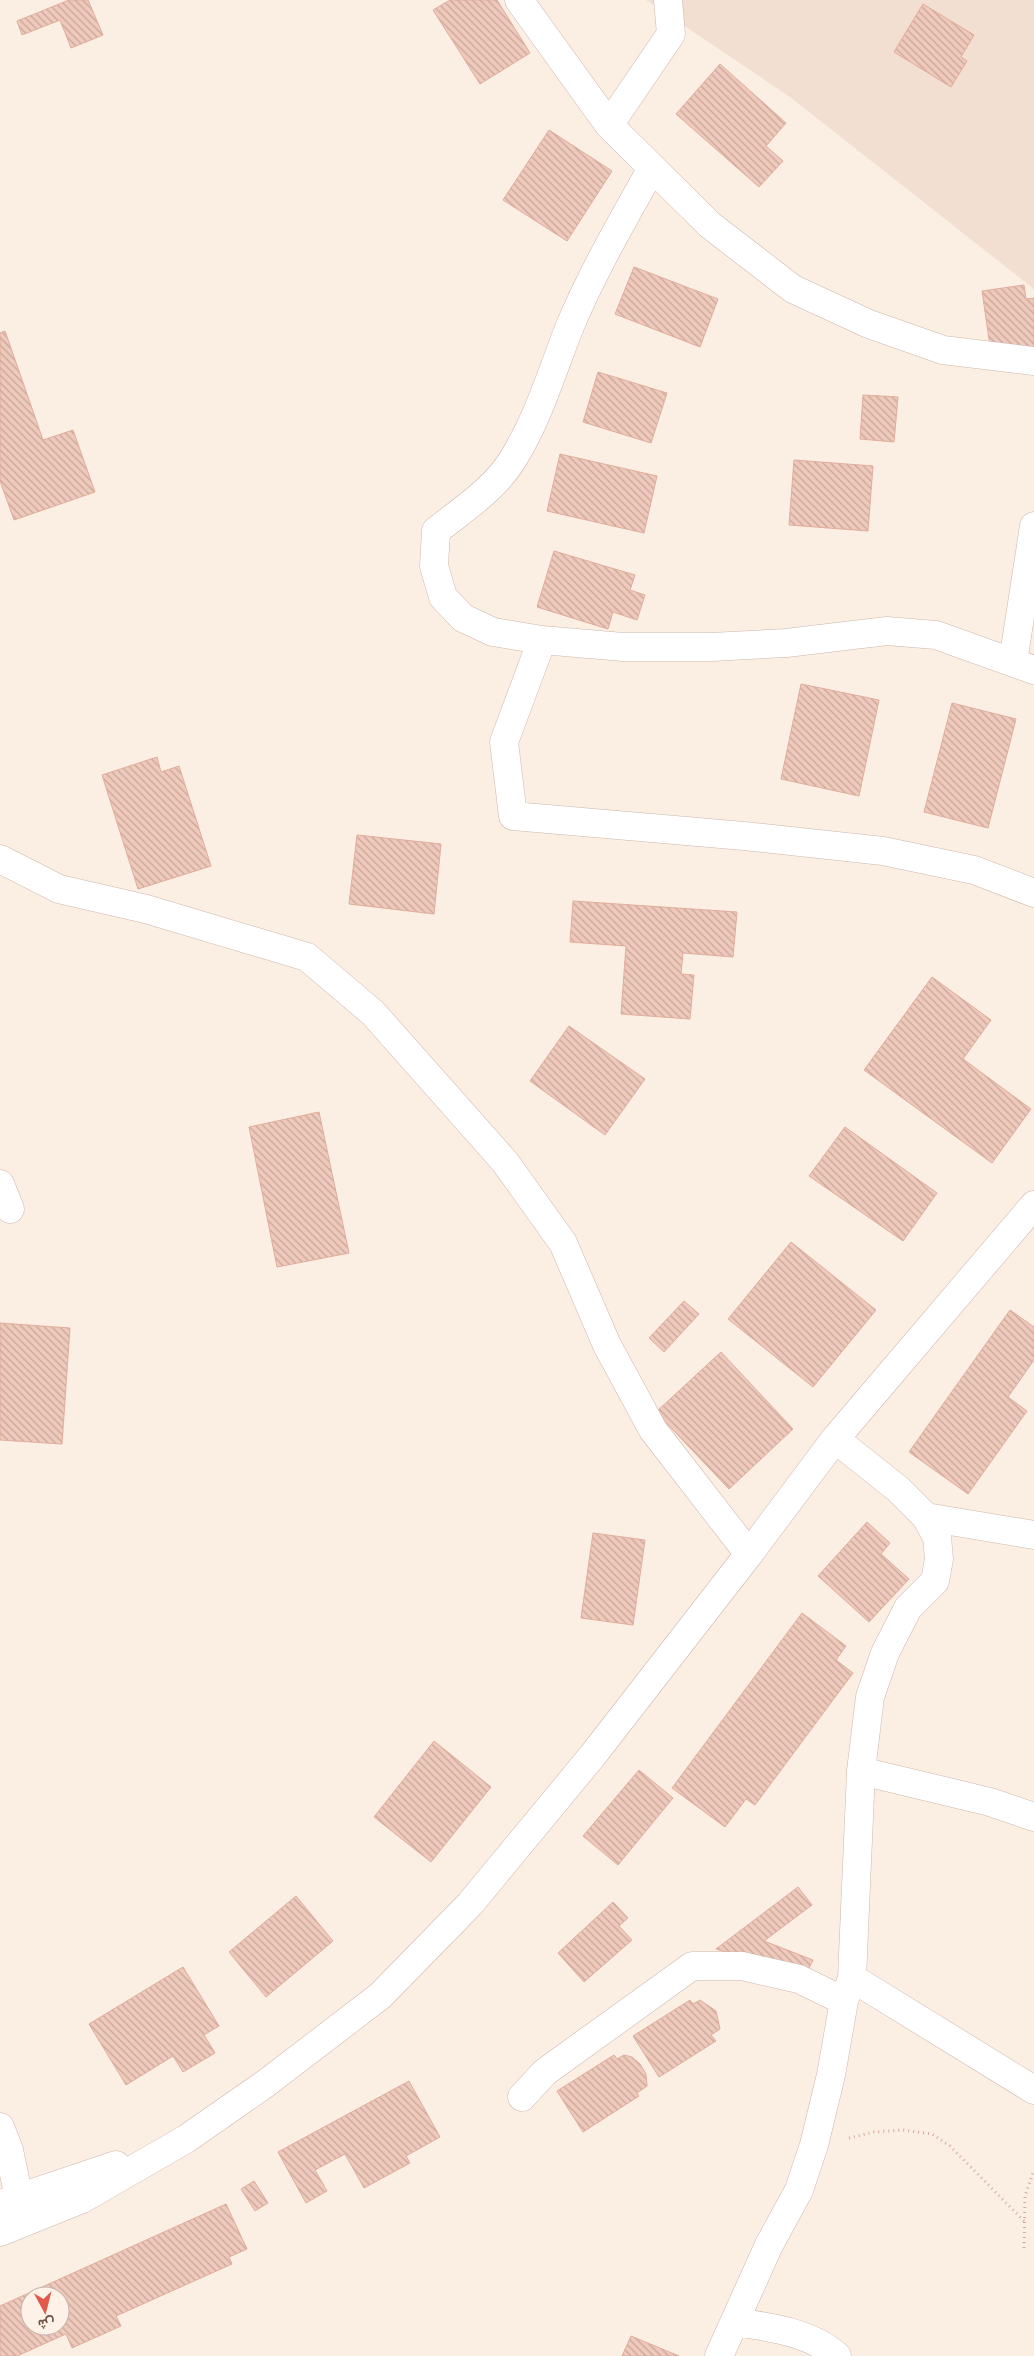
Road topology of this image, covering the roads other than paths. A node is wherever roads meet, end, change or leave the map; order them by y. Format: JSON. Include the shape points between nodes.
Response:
{"nodes":[{"id":1,"x":519,"y":0,"type":"edge"},
{"id":2,"x":668,"y":0,"type":"edge"},
{"id":3,"x":609,"y":125,"type":"junction"},
{"id":4,"x":652,"y":168,"type":"junction"},
{"id":5,"x":1034,"y":361,"type":"edge"},
{"id":6,"x":1034,"y":526,"type":"edge"},
{"id":7,"x":542,"y":640,"type":"junction"},
{"id":8,"x":1024,"y":666,"type":"edge"},
{"id":9,"x":0,"y":859,"type":"edge"},
{"id":10,"x":1034,"y":893,"type":"edge"},
{"id":11,"x":0,"y":1184,"type":"edge"},
{"id":12,"x":1034,"y":1205,"type":"edge"},
{"id":13,"x":10,"y":1209,"type":"dead end"},
{"id":14,"x":835,"y":1439,"type":"junction"},
{"id":15,"x":926,"y":1517,"type":"junction"},
{"id":16,"x":1034,"y":1535,"type":"edge"},
{"id":17,"x":749,"y":1554,"type":"junction"},
{"id":18,"x":861,"y":1771,"type":"junction"},
{"id":19,"x":1034,"y":1817,"type":"edge"},
{"id":20,"x":848,"y":1990,"type":"junction"},
{"id":21,"x":1034,"y":2090,"type":"edge"},
{"id":22,"x":522,"y":2097,"type":"dead end"},
{"id":23,"x":0,"y":2127,"type":"edge"},
{"id":24,"x":186,"y":2139,"type":"junction"},
{"id":25,"x":10,"y":2201,"type":"edge"},
{"id":26,"x":0,"y":2232,"type":"edge"},
{"id":27,"x":735,"y":2322,"type":"junction"},
{"id":28,"x":718,"y":2356,"type":"edge"},
{"id":29,"x":837,"y":2356,"type":"edge"}],
"edges":[{"from":1,"to":3,"type":"street"},
{"from":2,"to":3,"type":"street","via":[[671,34]]},
{"from":3,"to":4,"type":"street"},
{"from":4,"to":5,"type":"street","via":[[710,225],[793,289],[870,324],[943,350]]},
{"from":4,"to":7,"type":"street","via":[[599,263],[570,327],[544,398],[513,460],[486,490],[436,531],[434,566],[443,597],[463,618],[493,632]]},
{"from":6,"to":8,"type":"street"},
{"from":7,"to":8,"type":"street","via":[[623,647],[711,647],[786,643],[887,631],[936,635]]},
{"from":7,"to":10,"type":"street","via":[[504,742],[513,816],[883,851],[974,870]]},
{"from":9,"to":17,"type":"street","via":[[59,889],[146,909],[307,957],[373,1012],[505,1162],[563,1243],[607,1345],[648,1422]]},
{"from":11,"to":13,"type":"street"},
{"from":12,"to":14,"type":"street"},
{"from":14,"to":15,"type":"street","via":[[898,1488]]},
{"from":14,"to":17,"type":"street"},
{"from":15,"to":16,"type":"street"},
{"from":15,"to":18,"type":"street","via":[[938,1544],[939,1559],[934,1581],[908,1608],[885,1653],[870,1697]]},
{"from":17,"to":24,"type":"street","via":[[593,1755],[470,1904],[380,1996],[265,2084]]},
{"from":18,"to":19,"type":"street","via":[[990,1802]]},
{"from":18,"to":20,"type":"street"},
{"from":20,"to":21,"type":"street"},
{"from":20,"to":22,"type":"street","via":[[742,1966],[692,1966],[546,2072]]},
{"from":20,"to":27,"type":"street","via":[[814,2145],[799,2190],[769,2245]]},
{"from":23,"to":25,"type":"street","via":[[10,2150]]},
{"from":24,"to":25,"type":"street"},
{"from":24,"to":26,"type":"street","via":[[82,2199]]},
{"from":27,"to":28,"type":"street"},
{"from":27,"to":29,"type":"street","via":[[803,2337]]}]}
